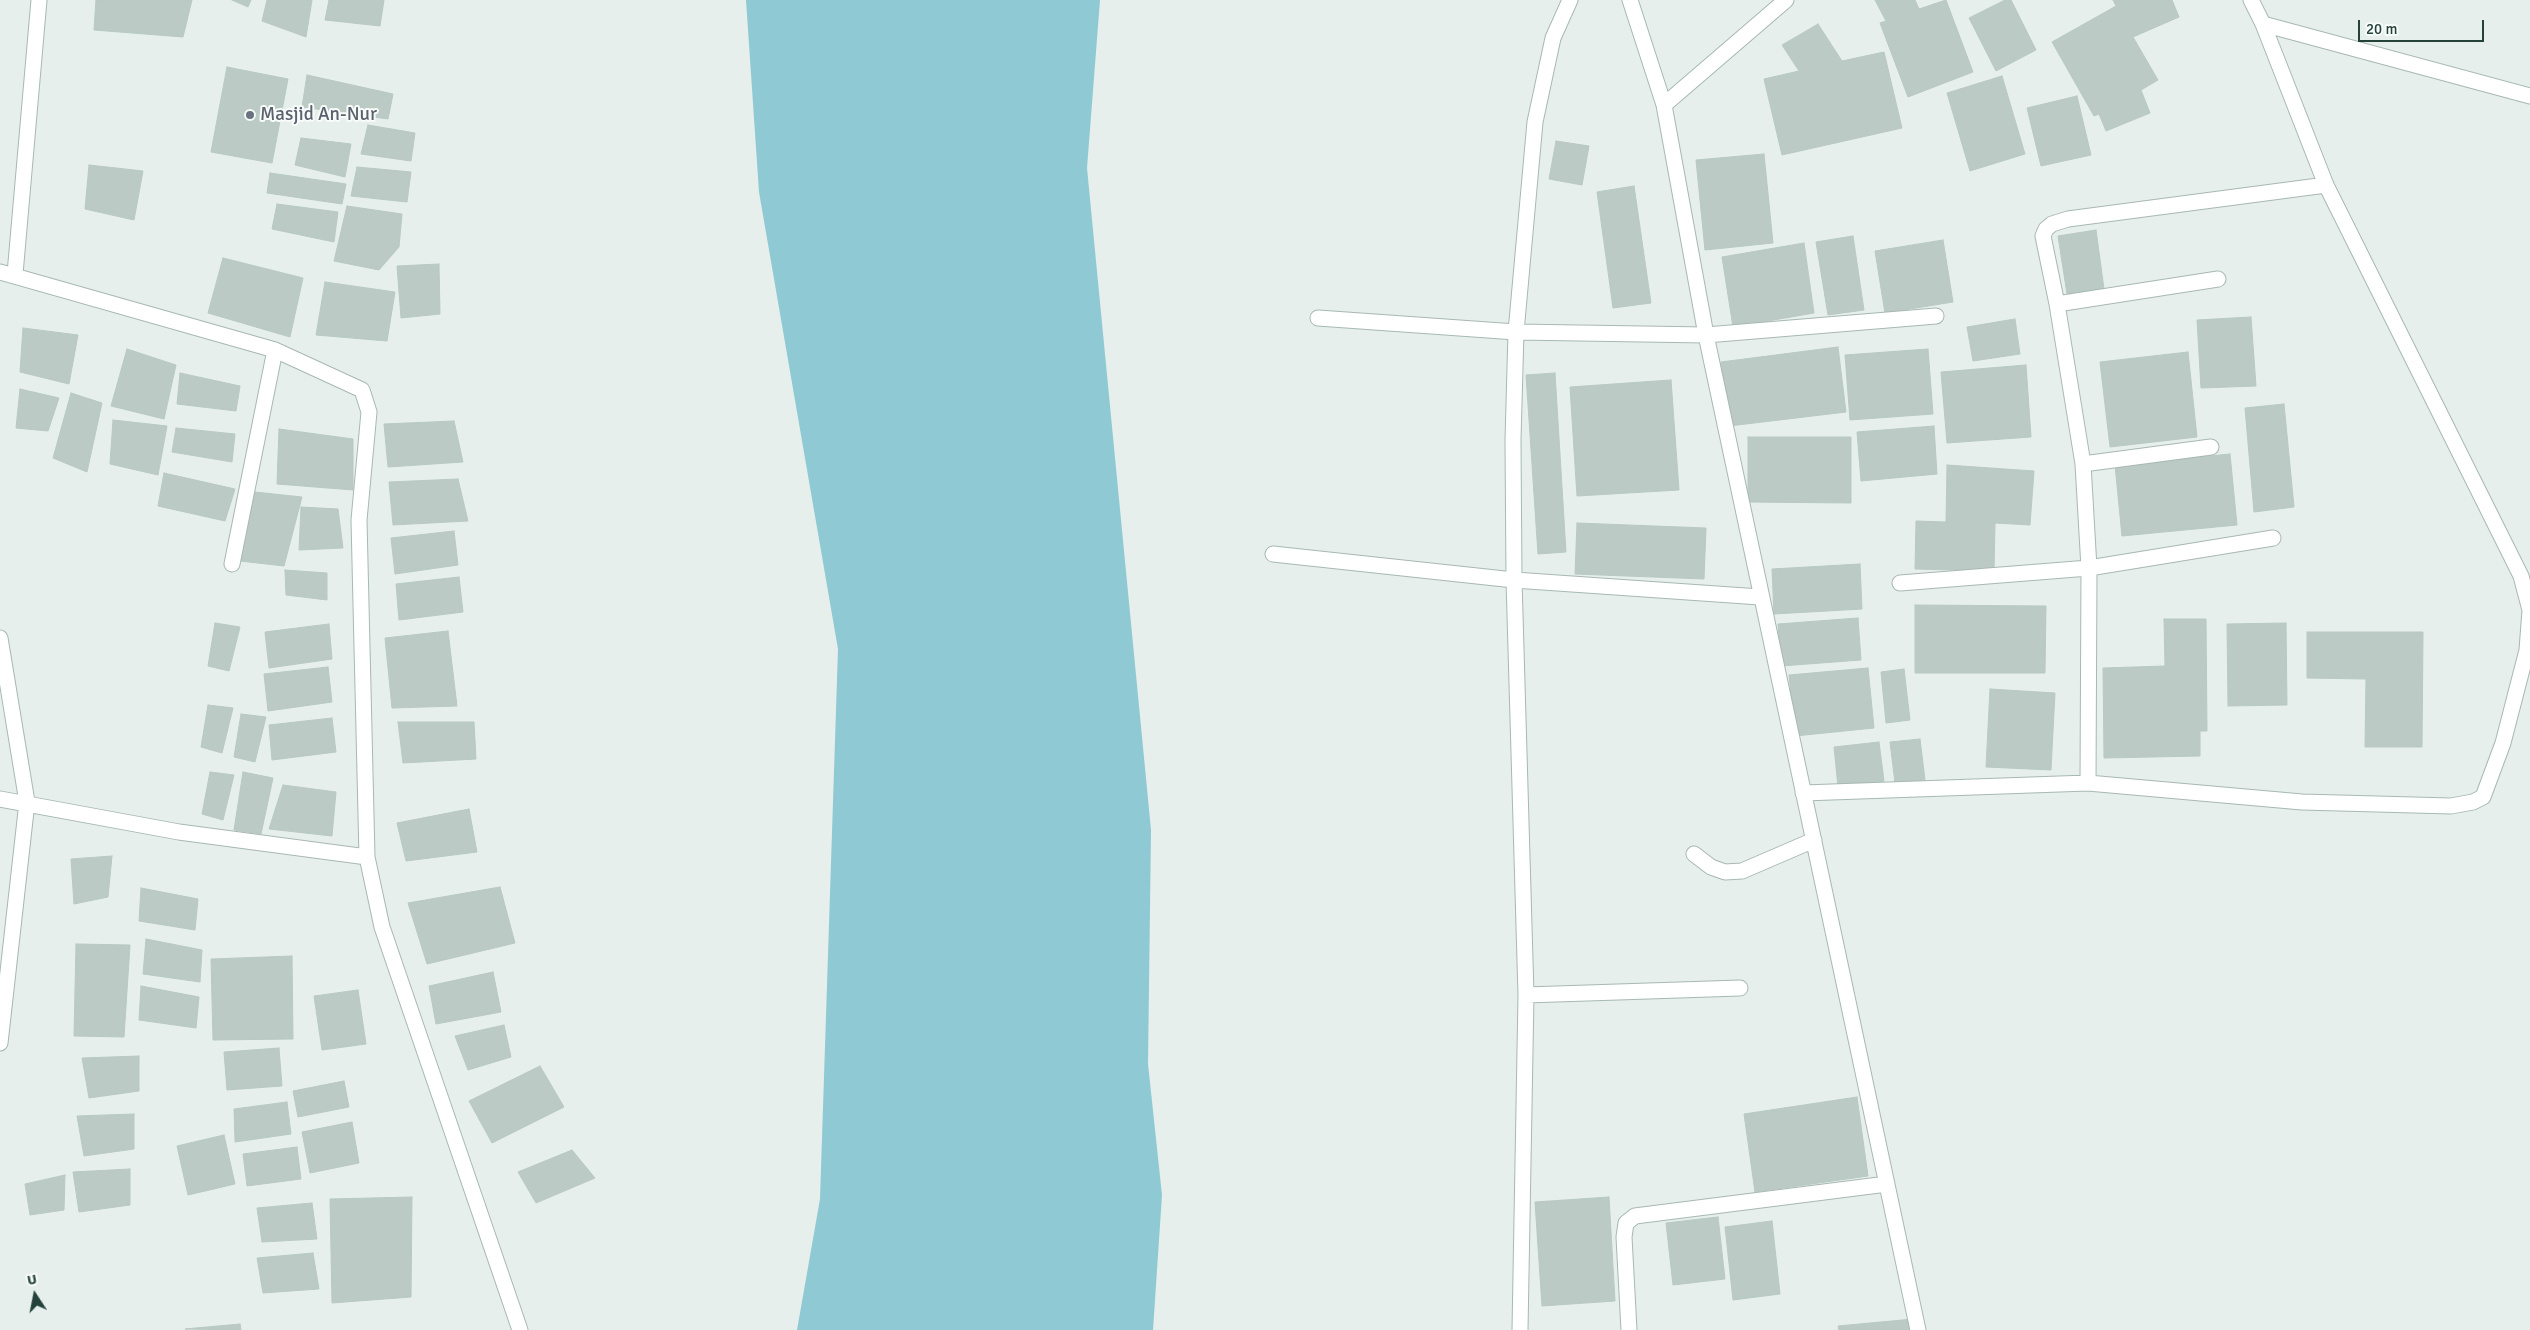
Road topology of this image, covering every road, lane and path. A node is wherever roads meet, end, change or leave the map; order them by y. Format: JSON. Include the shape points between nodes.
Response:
{"nodes":[{"id":1,"x":39,"y":0,"type":"edge"},
{"id":2,"x":1570,"y":0,"type":"edge"},
{"id":3,"x":1630,"y":0,"type":"edge"},
{"id":4,"x":1786,"y":0,"type":"edge"},
{"id":5,"x":2251,"y":0,"type":"edge"},
{"id":6,"x":2263,"y":24,"type":"junction"},
{"id":7,"x":2530,"y":96,"type":"edge"},
{"id":8,"x":1664,"y":105,"type":"junction"},
{"id":9,"x":2326,"y":185,"type":"junction"},
{"id":10,"x":8,"y":273,"type":"edge"},
{"id":11,"x":2218,"y":279,"type":"dead end"},
{"id":12,"x":2057,"y":304,"type":"junction"},
{"id":13,"x":1936,"y":316,"type":"dead end"},
{"id":14,"x":1318,"y":318,"type":"dead end"},
{"id":15,"x":1516,"y":332,"type":"junction"},
{"id":16,"x":1706,"y":335,"type":"junction"},
{"id":17,"x":275,"y":350,"type":"junction"},
{"id":18,"x":2212,"y":448,"type":"dead end"},
{"id":19,"x":2083,"y":464,"type":"junction"},
{"id":20,"x":2273,"y":538,"type":"dead end"},
{"id":21,"x":1273,"y":554,"type":"dead end"},
{"id":22,"x":232,"y":564,"type":"dead end"},
{"id":23,"x":2089,"y":568,"type":"junction"},
{"id":24,"x":1514,"y":580,"type":"junction"},
{"id":25,"x":1900,"y":583,"type":"dead end"},
{"id":26,"x":1760,"y":597,"type":"junction"},
{"id":27,"x":0,"y":638,"type":"edge"},
{"id":28,"x":2088,"y":783,"type":"junction"},
{"id":29,"x":1803,"y":793,"type":"junction"},
{"id":30,"x":0,"y":799,"type":"edge"},
{"id":31,"x":27,"y":802,"type":"junction"},
{"id":32,"x":1814,"y":840,"type":"junction"},
{"id":33,"x":1694,"y":854,"type":"dead end"},
{"id":34,"x":367,"y":857,"type":"junction"},
{"id":35,"x":1740,"y":988,"type":"dead end"},
{"id":36,"x":1526,"y":995,"type":"junction"},
{"id":37,"x":0,"y":1042,"type":"edge"},
{"id":38,"x":1887,"y":1184,"type":"junction"},
{"id":39,"x":520,"y":1330,"type":"edge"},
{"id":40,"x":1520,"y":1330,"type":"edge"},
{"id":41,"x":1629,"y":1330,"type":"edge"},
{"id":42,"x":1918,"y":1330,"type":"edge"}],
"edges":[{"from":1,"to":10,"type":"street"},
{"from":2,"to":15,"type":"street","via":[[1553,38],[1535,122]]},
{"from":3,"to":8,"type":"street"},
{"from":4,"to":8,"type":"street"},
{"from":5,"to":6,"type":"street"},
{"from":6,"to":7,"type":"street"},
{"from":6,"to":9,"type":"street"},
{"from":8,"to":16,"type":"street"},
{"from":9,"to":12,"type":"street","via":[[2052,224],[2043,236]]},
{"from":9,"to":28,"type":"street","via":[[2521,576],[2530,610],[2528,650],[2489,786],[2483,797],[2451,806],[2302,802]]},
{"from":10,"to":17,"type":"street"},
{"from":11,"to":12,"type":"street"},
{"from":12,"to":19,"type":"street"},
{"from":13,"to":16,"type":"street"},
{"from":14,"to":15,"type":"street"},
{"from":15,"to":16,"type":"street"},
{"from":15,"to":24,"type":"street"},
{"from":16,"to":26,"type":"street"},
{"from":17,"to":22,"type":"street"},
{"from":17,"to":34,"type":"street","via":[[362,390],[369,412],[359,520]]},
{"from":18,"to":19,"type":"street"},
{"from":19,"to":23,"type":"street"},
{"from":20,"to":23,"type":"street"},
{"from":21,"to":24,"type":"street"},
{"from":23,"to":25,"type":"street"},
{"from":23,"to":28,"type":"street"},
{"from":24,"to":26,"type":"street"},
{"from":24,"to":36,"type":"street"},
{"from":26,"to":29,"type":"street"},
{"from":27,"to":31,"type":"street"},
{"from":28,"to":29,"type":"street"},
{"from":29,"to":32,"type":"street"},
{"from":30,"to":31,"type":"street"},
{"from":31,"to":34,"type":"street","via":[[179,832]]},
{"from":31,"to":37,"type":"street"},
{"from":32,"to":33,"type":"street","via":[[1742,871],[1725,872]]},
{"from":32,"to":38,"type":"street"},
{"from":34,"to":39,"type":"street","via":[[382,927]]},
{"from":35,"to":36,"type":"street"},
{"from":36,"to":40,"type":"street"},
{"from":38,"to":41,"type":"street","via":[[1635,1216],[1626,1223],[1624,1237]]},
{"from":38,"to":42,"type":"street"}]}
